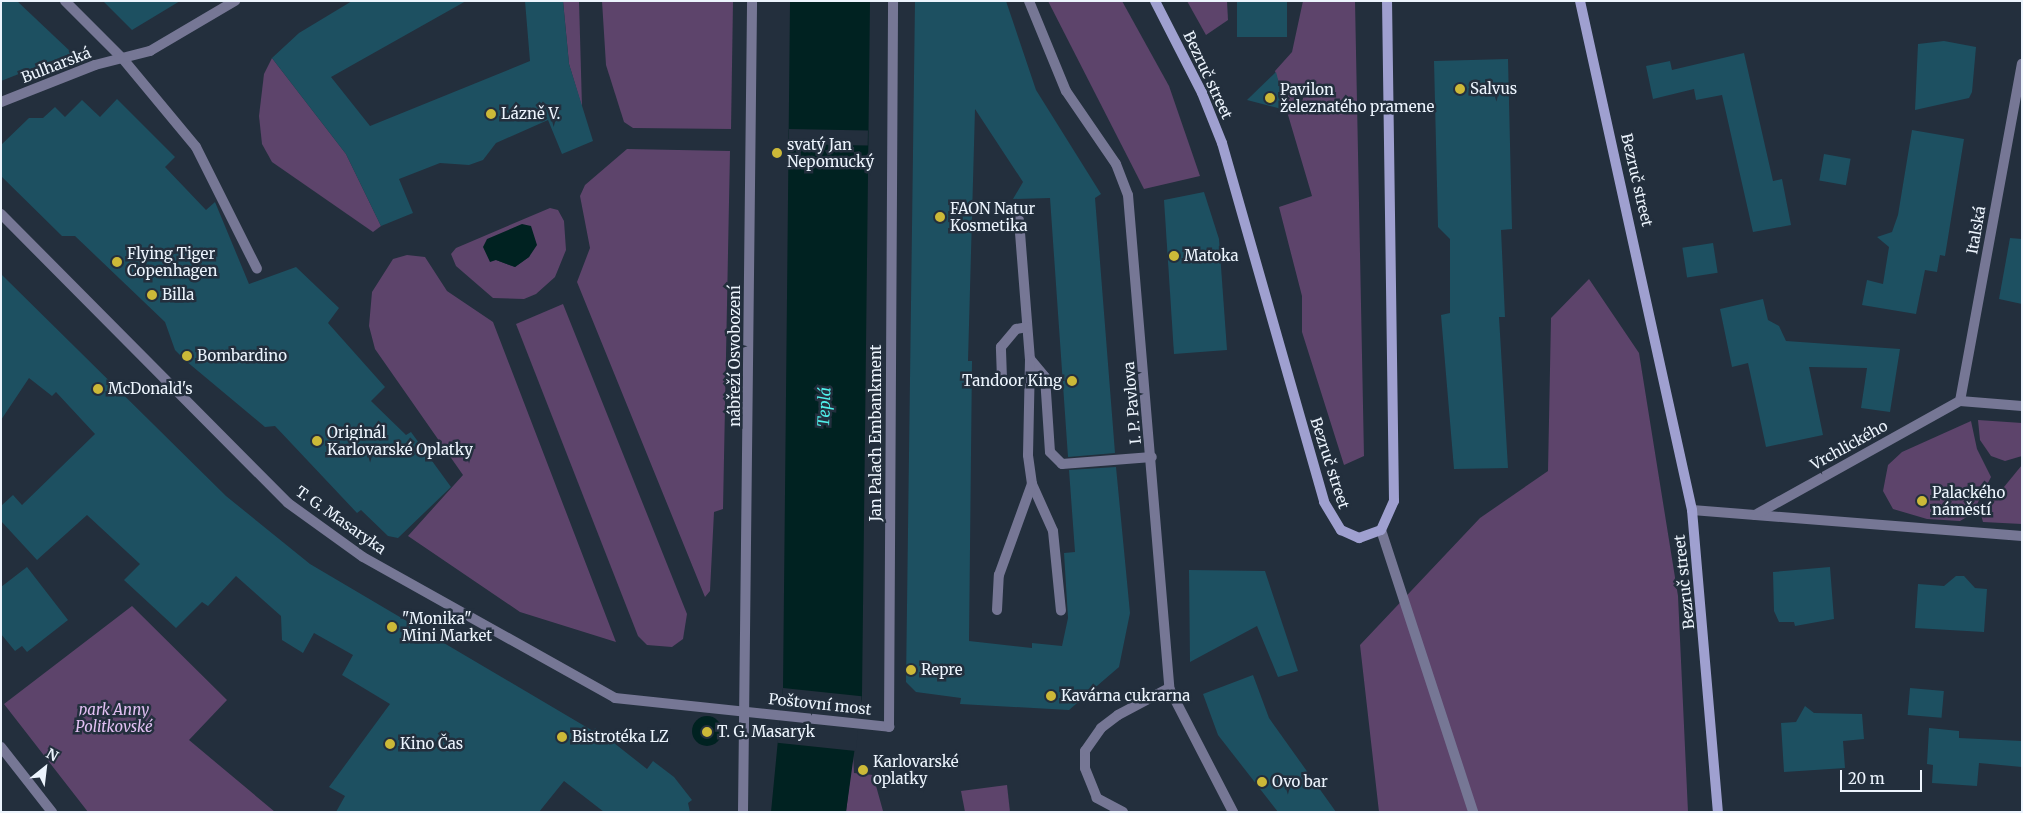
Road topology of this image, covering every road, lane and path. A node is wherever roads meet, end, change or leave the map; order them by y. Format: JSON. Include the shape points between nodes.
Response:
{"nodes":[{"id":1,"x":65,"y":1,"type":"edge"},
{"id":2,"x":234,"y":1,"type":"edge"},
{"id":3,"x":752,"y":1,"type":"edge"},
{"id":4,"x":893,"y":1,"type":"edge"},
{"id":5,"x":1029,"y":1,"type":"edge"},
{"id":6,"x":1155,"y":1,"type":"edge"},
{"id":7,"x":1387,"y":1,"type":"edge"},
{"id":8,"x":1580,"y":1,"type":"edge"},
{"id":9,"x":123,"y":59,"type":"junction"},
{"id":10,"x":2022,"y":64,"type":"edge"},
{"id":11,"x":1,"y":102,"type":"edge"},
{"id":12,"x":1,"y":214,"type":"edge"},
{"id":13,"x":1019,"y":220,"type":"dead end"},
{"id":14,"x":1,"y":228,"type":"edge"},
{"id":15,"x":16,"y":231,"type":"junction"},
{"id":16,"x":257,"y":269,"type":"dead end"},
{"id":17,"x":1027,"y":327,"type":"junction"},
{"id":18,"x":1030,"y":359,"type":"junction"},
{"id":19,"x":1002,"y":379,"type":"dead end"},
{"id":20,"x":1960,"y":401,"type":"junction"},
{"id":21,"x":2022,"y":406,"type":"edge"},
{"id":22,"x":1152,"y":457,"type":"junction"},
{"id":23,"x":1032,"y":484,"type":"junction"},
{"id":24,"x":1692,"y":510,"type":"junction"},
{"id":25,"x":1755,"y":516,"type":"junction"},
{"id":26,"x":1381,"y":530,"type":"junction"},
{"id":27,"x":2022,"y":536,"type":"edge"},
{"id":28,"x":997,"y":610,"type":"dead end"},
{"id":29,"x":1061,"y":611,"type":"dead end"},
{"id":30,"x":1169,"y":688,"type":"junction"},
{"id":31,"x":746,"y":712,"type":"junction"},
{"id":32,"x":1,"y":747,"type":"edge"},
{"id":33,"x":52,"y":812,"type":"edge"},
{"id":34,"x":743,"y":812,"type":"edge"},
{"id":35,"x":1123,"y":812,"type":"edge"},
{"id":36,"x":1233,"y":812,"type":"edge"},
{"id":37,"x":1473,"y":812,"type":"edge"},
{"id":38,"x":1718,"y":812,"type":"edge"}],
"edges":[{"from":1,"to":9,"type":"street","name":"Bulharská"},
{"from":2,"to":9,"type":"street","name":"Bulharská","via":[[150,50]]},
{"from":3,"to":31,"type":"street","name":"nábřeží Osvobození"},
{"from":4,"to":31,"type":"street","name":"Poštovní most","via":[[889,727]]},
{"from":5,"to":22,"type":"street","name":"I. P. Pavlova","via":[[1066,91],[1116,164],[1128,195]]},
{"from":6,"to":26,"type":"street","name":"Bezruč street","via":[[1202,93],[1222,143],[1328,512],[1348,535],[1367,537]]},
{"from":7,"to":26,"type":"street","via":[[1395,483],[1391,516]]},
{"from":8,"to":24,"type":"street","name":"Bezruč street"},
{"from":9,"to":11,"type":"street","name":"Bulharská","via":[[95,65]]},
{"from":9,"to":16,"type":"street","via":[[196,147]]},
{"from":10,"to":20,"type":"street","name":"Italská"},
{"from":12,"to":15,"type":"street","name":"T. G. Masaryka"},
{"from":13,"to":17,"type":"street"},
{"from":14,"to":15,"type":"street"},
{"from":15,"to":31,"type":"street","name":"T. G. Masaryka","via":[[288,503],[363,557],[615,698]]},
{"from":17,"to":18,"type":"street"},
{"from":17,"to":19,"type":"street","via":[[1016,329],[1001,347]]},
{"from":18,"to":22,"type":"street","via":[[1045,377],[1050,452],[1062,464]]},
{"from":18,"to":23,"type":"street","via":[[1028,454]]},
{"from":20,"to":21,"type":"street"},
{"from":20,"to":25,"type":"street","name":"Vrchlického"},
{"from":22,"to":30,"type":"street","name":"I. P. Pavlova"},
{"from":23,"to":28,"type":"street","via":[[1000,574]]},
{"from":23,"to":29,"type":"street","via":[[1053,531]]},
{"from":24,"to":25,"type":"street"},
{"from":24,"to":38,"type":"street","name":"Bezruč street"},
{"from":25,"to":27,"type":"street"},
{"from":26,"to":37,"type":"street"},
{"from":30,"to":35,"type":"street","via":[[1118,715],[1101,728],[1085,751],[1085,768],[1098,798]]},
{"from":30,"to":36,"type":"street","name":"I. P. Pavlova"},
{"from":31,"to":34,"type":"street","name":"nábřeží Osvobození"},
{"from":32,"to":33,"type":"street"}]}
